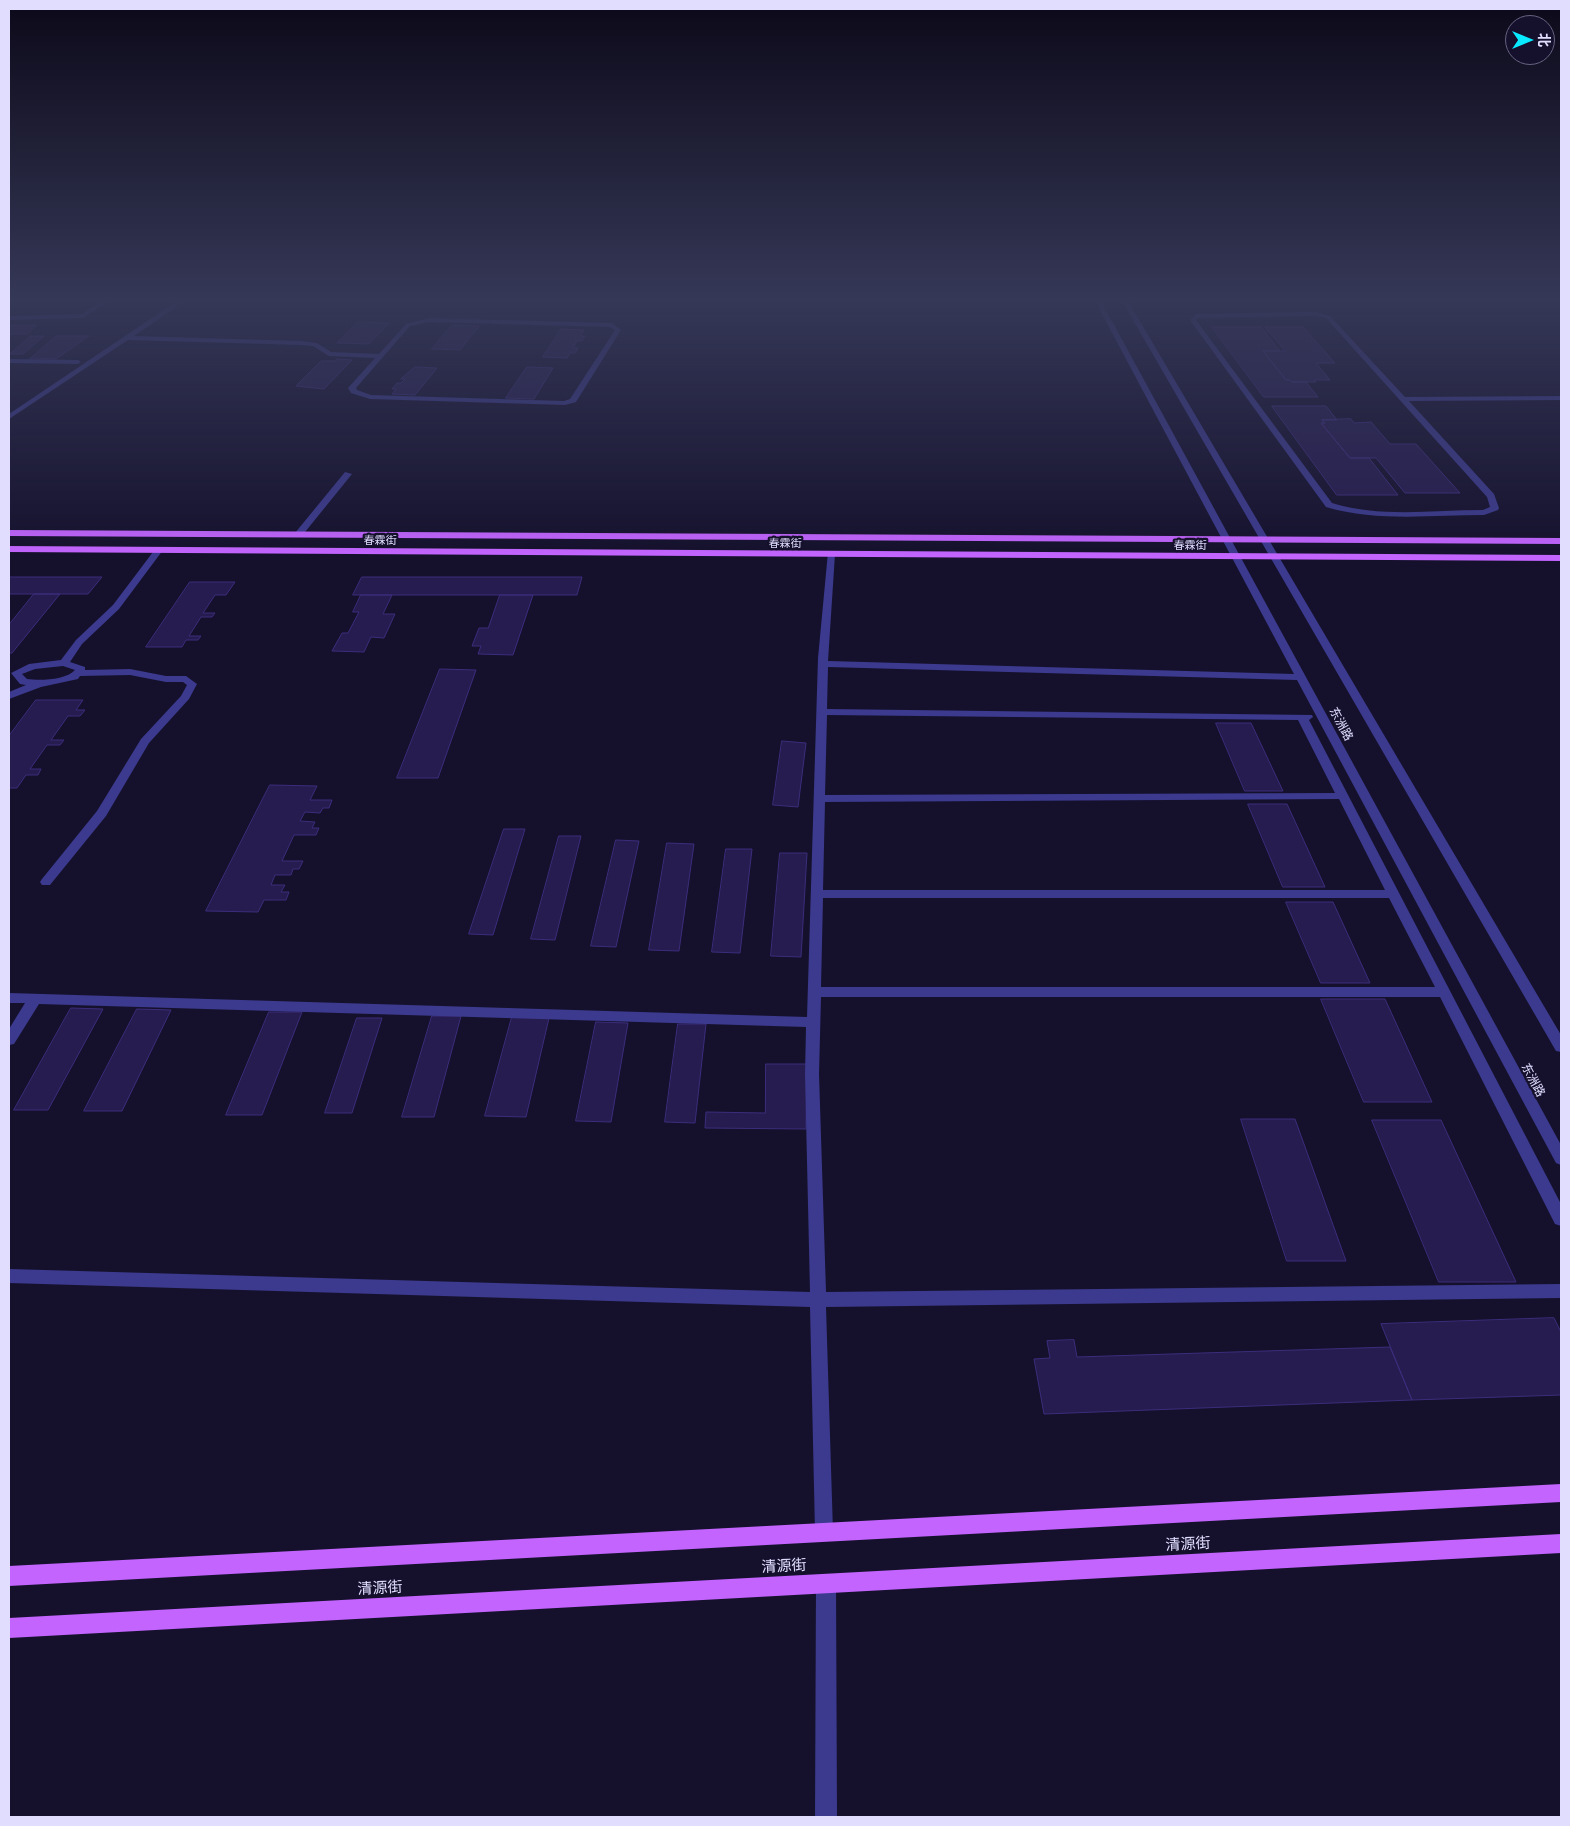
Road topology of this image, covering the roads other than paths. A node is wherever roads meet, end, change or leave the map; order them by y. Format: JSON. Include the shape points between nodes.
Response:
{"nodes":[{"id":1,"x":41,"y":386,"type":"edge"},
{"id":2,"x":55,"y":386,"type":"edge"},
{"id":3,"x":354,"y":386,"type":"edge"},
{"id":4,"x":582,"y":386,"type":"edge"},
{"id":5,"x":1144,"y":386,"type":"edge"},
{"id":6,"x":1175,"y":386,"type":"edge"},
{"id":7,"x":1241,"y":386,"type":"edge"},
{"id":8,"x":1390,"y":386,"type":"edge"},
{"id":9,"x":24,"y":397,"type":"dead end"},
{"id":10,"x":1561,"y":398,"type":"edge"},
{"id":11,"x":1402,"y":399,"type":"junction"},
{"id":12,"x":9,"y":417,"type":"edge"},
{"id":13,"x":348,"y":474,"type":"dead end"},
{"id":14,"x":9,"y":533,"type":"edge"},
{"id":15,"x":298,"y":534,"type":"junction"},
{"id":16,"x":1227,"y":540,"type":"junction"},
{"id":17,"x":1264,"y":540,"type":"junction"},
{"id":18,"x":1561,"y":541,"type":"edge"},
{"id":19,"x":9,"y":549,"type":"edge"},
{"id":20,"x":159,"y":550,"type":"junction"},
{"id":21,"x":830,"y":554,"type":"junction"},
{"id":22,"x":1236,"y":556,"type":"junction"},
{"id":23,"x":1274,"y":556,"type":"junction"},
{"id":24,"x":1561,"y":558,"type":"edge"},
{"id":25,"x":64,"y":663,"type":"junction"},
{"id":26,"x":823,"y":664,"type":"junction"},
{"id":27,"x":12,"y":672,"type":"edge"},
{"id":28,"x":78,"y":673,"type":"junction"},
{"id":29,"x":1301,"y":677,"type":"junction"},
{"id":30,"x":38,"y":684,"type":"junction"},
{"id":31,"x":9,"y":696,"type":"edge"},
{"id":32,"x":822,"y":712,"type":"junction"},
{"id":33,"x":1302,"y":717,"type":"junction"},
{"id":34,"x":1323,"y":718,"type":"junction"},
{"id":35,"x":1342,"y":796,"type":"junction"},
{"id":36,"x":819,"y":799,"type":"junction"},
{"id":37,"x":46,"y":882,"type":"dead end"},
{"id":38,"x":817,"y":894,"type":"junction"},
{"id":39,"x":1393,"y":894,"type":"junction"},
{"id":40,"x":814,"y":992,"type":"junction"},
{"id":41,"x":1444,"y":992,"type":"junction"},
{"id":42,"x":9,"y":998,"type":"edge"},
{"id":43,"x":35,"y":999,"type":"junction"},
{"id":44,"x":814,"y":1022,"type":"junction"},
{"id":45,"x":9,"y":1040,"type":"edge"},
{"id":46,"x":1561,"y":1047,"type":"edge"},
{"id":47,"x":1561,"y":1159,"type":"edge"},
{"id":48,"x":1561,"y":1219,"type":"edge"},
{"id":49,"x":9,"y":1276,"type":"edge"},
{"id":50,"x":1561,"y":1291,"type":"edge"},
{"id":51,"x":818,"y":1300,"type":"junction"},
{"id":52,"x":1561,"y":1493,"type":"edge"},
{"id":53,"x":824,"y":1532,"type":"junction"},
{"id":54,"x":1561,"y":1543,"type":"edge"},
{"id":55,"x":9,"y":1576,"type":"edge"},
{"id":56,"x":826,"y":1584,"type":"junction"},
{"id":57,"x":9,"y":1628,"type":"edge"},
{"id":58,"x":826,"y":1817,"type":"edge"}],
"edges":[{"from":1,"to":9,"type":"street"},
{"from":2,"to":12,"type":"street"},
{"from":3,"to":4,"type":"street","via":[[354,391],[370,397],[559,405],[573,400]]},
{"from":5,"to":16,"type":"street","name":"东洲路"},
{"from":6,"to":17,"type":"street"},
{"from":7,"to":11,"type":"street","via":[[1328,505],[1352,512],[1379,513],[1484,512],[1495,508],[1491,496]]},
{"from":8,"to":11,"type":"street"},
{"from":10,"to":11,"type":"street"},
{"from":13,"to":15,"type":"street"},
{"from":14,"to":15,"type":"main road","name":"春霖街"},
{"from":15,"to":16,"type":"main road","name":"春霖街"},
{"from":16,"to":17,"type":"main road","name":"春霖街"},
{"from":16,"to":22,"type":"street","name":"东洲路"},
{"from":17,"to":18,"type":"main road","name":"春霖街"},
{"from":17,"to":23,"type":"street"},
{"from":19,"to":20,"type":"main road","name":"春霖街"},
{"from":20,"to":21,"type":"main road","name":"春霖街"},
{"from":20,"to":25,"type":"street","via":[[116,607],[79,642]]},
{"from":21,"to":22,"type":"main road","name":"春霖街"},
{"from":21,"to":26,"type":"street"},
{"from":22,"to":23,"type":"main road","name":"春霖街"},
{"from":22,"to":29,"type":"street","name":"东洲路"},
{"from":23,"to":24,"type":"main road","name":"春霖街"},
{"from":23,"to":46,"type":"street"},
{"from":25,"to":27,"type":"street","via":[[32,666]]},
{"from":25,"to":28,"type":"street","via":[[82,669]]},
{"from":26,"to":29,"type":"street"},
{"from":26,"to":32,"type":"street"},
{"from":27,"to":30,"type":"street","via":[[24,682]]},
{"from":28,"to":30,"type":"street","via":[[74,677]]},
{"from":28,"to":37,"type":"street","via":[[130,672],[186,680],[192,684],[185,697],[145,741],[102,813]]},
{"from":29,"to":34,"type":"street","name":"东洲路"},
{"from":30,"to":31,"type":"street"},
{"from":32,"to":33,"type":"street"},
{"from":32,"to":36,"type":"street"},
{"from":33,"to":34,"type":"street"},
{"from":33,"to":35,"type":"street"},
{"from":34,"to":47,"type":"street","name":"东洲路"},
{"from":35,"to":36,"type":"street"},
{"from":35,"to":39,"type":"street"},
{"from":36,"to":38,"type":"street"},
{"from":38,"to":39,"type":"street"},
{"from":38,"to":40,"type":"street"},
{"from":39,"to":41,"type":"street"},
{"from":40,"to":41,"type":"street"},
{"from":40,"to":44,"type":"street"},
{"from":41,"to":48,"type":"street"},
{"from":42,"to":43,"type":"street"},
{"from":43,"to":44,"type":"street"},
{"from":43,"to":45,"type":"street"},
{"from":44,"to":51,"type":"street","via":[[812,1074]]},
{"from":49,"to":51,"type":"street"},
{"from":50,"to":51,"type":"street"},
{"from":51,"to":53,"type":"street"},
{"from":52,"to":53,"type":"main road"},
{"from":53,"to":55,"type":"main road"},
{"from":54,"to":56,"type":"main road","name":"清源街"},
{"from":56,"to":57,"type":"main road","name":"清源街"},
{"from":56,"to":58,"type":"street"}]}
